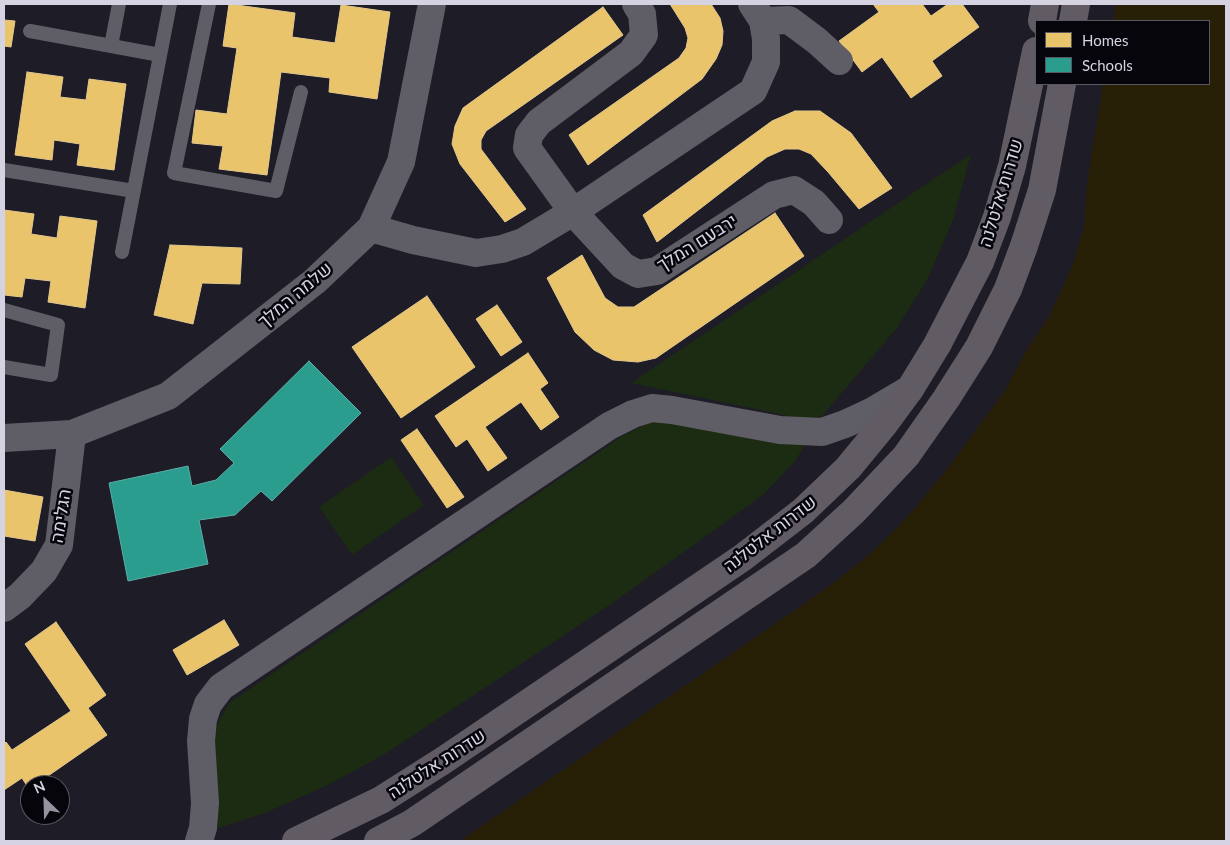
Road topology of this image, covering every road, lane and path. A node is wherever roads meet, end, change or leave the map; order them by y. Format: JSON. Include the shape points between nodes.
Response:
{"nodes":[{"id":1,"x":119,"y":4,"type":"edge"},
{"id":2,"x":170,"y":4,"type":"edge"},
{"id":3,"x":209,"y":4,"type":"edge"},
{"id":4,"x":432,"y":4,"type":"edge"},
{"id":5,"x":636,"y":4,"type":"edge"},
{"id":6,"x":1045,"y":4,"type":"edge"},
{"id":7,"x":1076,"y":4,"type":"edge"},
{"id":8,"x":757,"y":12,"type":"edge"},
{"id":9,"x":1042,"y":20,"type":"edge"},
{"id":10,"x":1073,"y":20,"type":"edge"},
{"id":11,"x":30,"y":32,"type":"dead end"},
{"id":12,"x":111,"y":46,"type":"junction"},
{"id":13,"x":160,"y":55,"type":"junction"},
{"id":14,"x":1035,"y":56,"type":"edge"},
{"id":15,"x":839,"y":61,"type":"dead end"},
{"id":16,"x":1062,"y":85,"type":"edge"},
{"id":17,"x":301,"y":92,"type":"dead end"},
{"id":18,"x":4,"y":170,"type":"edge"},
{"id":19,"x":134,"y":191,"type":"junction"},
{"id":20,"x":573,"y":212,"type":"junction"},
{"id":21,"x":829,"y":220,"type":"dead end"},
{"id":22,"x":371,"y":228,"type":"junction"},
{"id":23,"x":122,"y":252,"type":"dead end"},
{"id":24,"x":4,"y":310,"type":"edge"},
{"id":25,"x":4,"y":367,"type":"edge"},
{"id":26,"x":910,"y":389,"type":"junction"},
{"id":27,"x":72,"y":434,"type":"junction"},
{"id":28,"x":4,"y":438,"type":"edge"},
{"id":29,"x":4,"y":608,"type":"edge"},
{"id":30,"x":199,"y":841,"type":"edge"},
{"id":31,"x":296,"y":841,"type":"edge"},
{"id":32,"x":378,"y":841,"type":"edge"}],
"edges":[{"from":1,"to":12,"type":"lane"},
{"from":2,"to":13,"type":"lane"},
{"from":3,"to":17,"type":"lane","via":[[174,173],[276,191]]},
{"from":4,"to":22,"type":"street","name":"שלמה המלך","via":[[401,162]]},
{"from":5,"to":20,"type":"street","name":"ירבעם המלך","via":[[642,14],[644,35],[631,54],[539,122],[528,135],[527,148]]},
{"from":6,"to":9,"type":"main road"},
{"from":7,"to":10,"type":"main road"},
{"from":8,"to":15,"type":"street","via":[[789,20]]},
{"from":8,"to":20,"type":"street","via":[[766,39],[766,62],[753,90]]},
{"from":11,"to":12,"type":"lane"},
{"from":12,"to":13,"type":"lane"},
{"from":13,"to":19,"type":"lane"},
{"from":14,"to":26,"type":"main road","name":"שדרות אלטלנה","via":[[1012,166],[994,226],[956,312]]},
{"from":16,"to":32,"type":"main road","name":"שדרות אלטלנה","via":[[1042,190],[1008,289],[979,347],[906,456],[854,511],[806,555],[412,823]]},
{"from":18,"to":19,"type":"lane"},
{"from":19,"to":23,"type":"lane"},
{"from":20,"to":21,"type":"street","name":"ירבעם המלך","via":[[623,266],[638,274],[657,271],[774,195],[794,190],[814,203]]},
{"from":20,"to":22,"type":"street","via":[[523,242],[476,253]]},
{"from":22,"to":27,"type":"street","name":"שלמה המלך","via":[[315,281],[168,396]]},
{"from":24,"to":25,"type":"lane","via":[[58,325],[51,375]]},
{"from":26,"to":30,"type":"street","via":[[871,412],[822,432],[780,430],[652,408],[609,426],[221,687],[208,704],[203,719],[201,741],[205,802]]},
{"from":26,"to":31,"type":"main road","name":"שדרות אלטלנה","via":[[848,468],[803,510],[742,558],[381,800]]},
{"from":27,"to":28,"type":"street","name":"שלמה המלך"},
{"from":27,"to":29,"type":"street","name":"הגלימה","via":[[60,545],[44,571]]}]}
